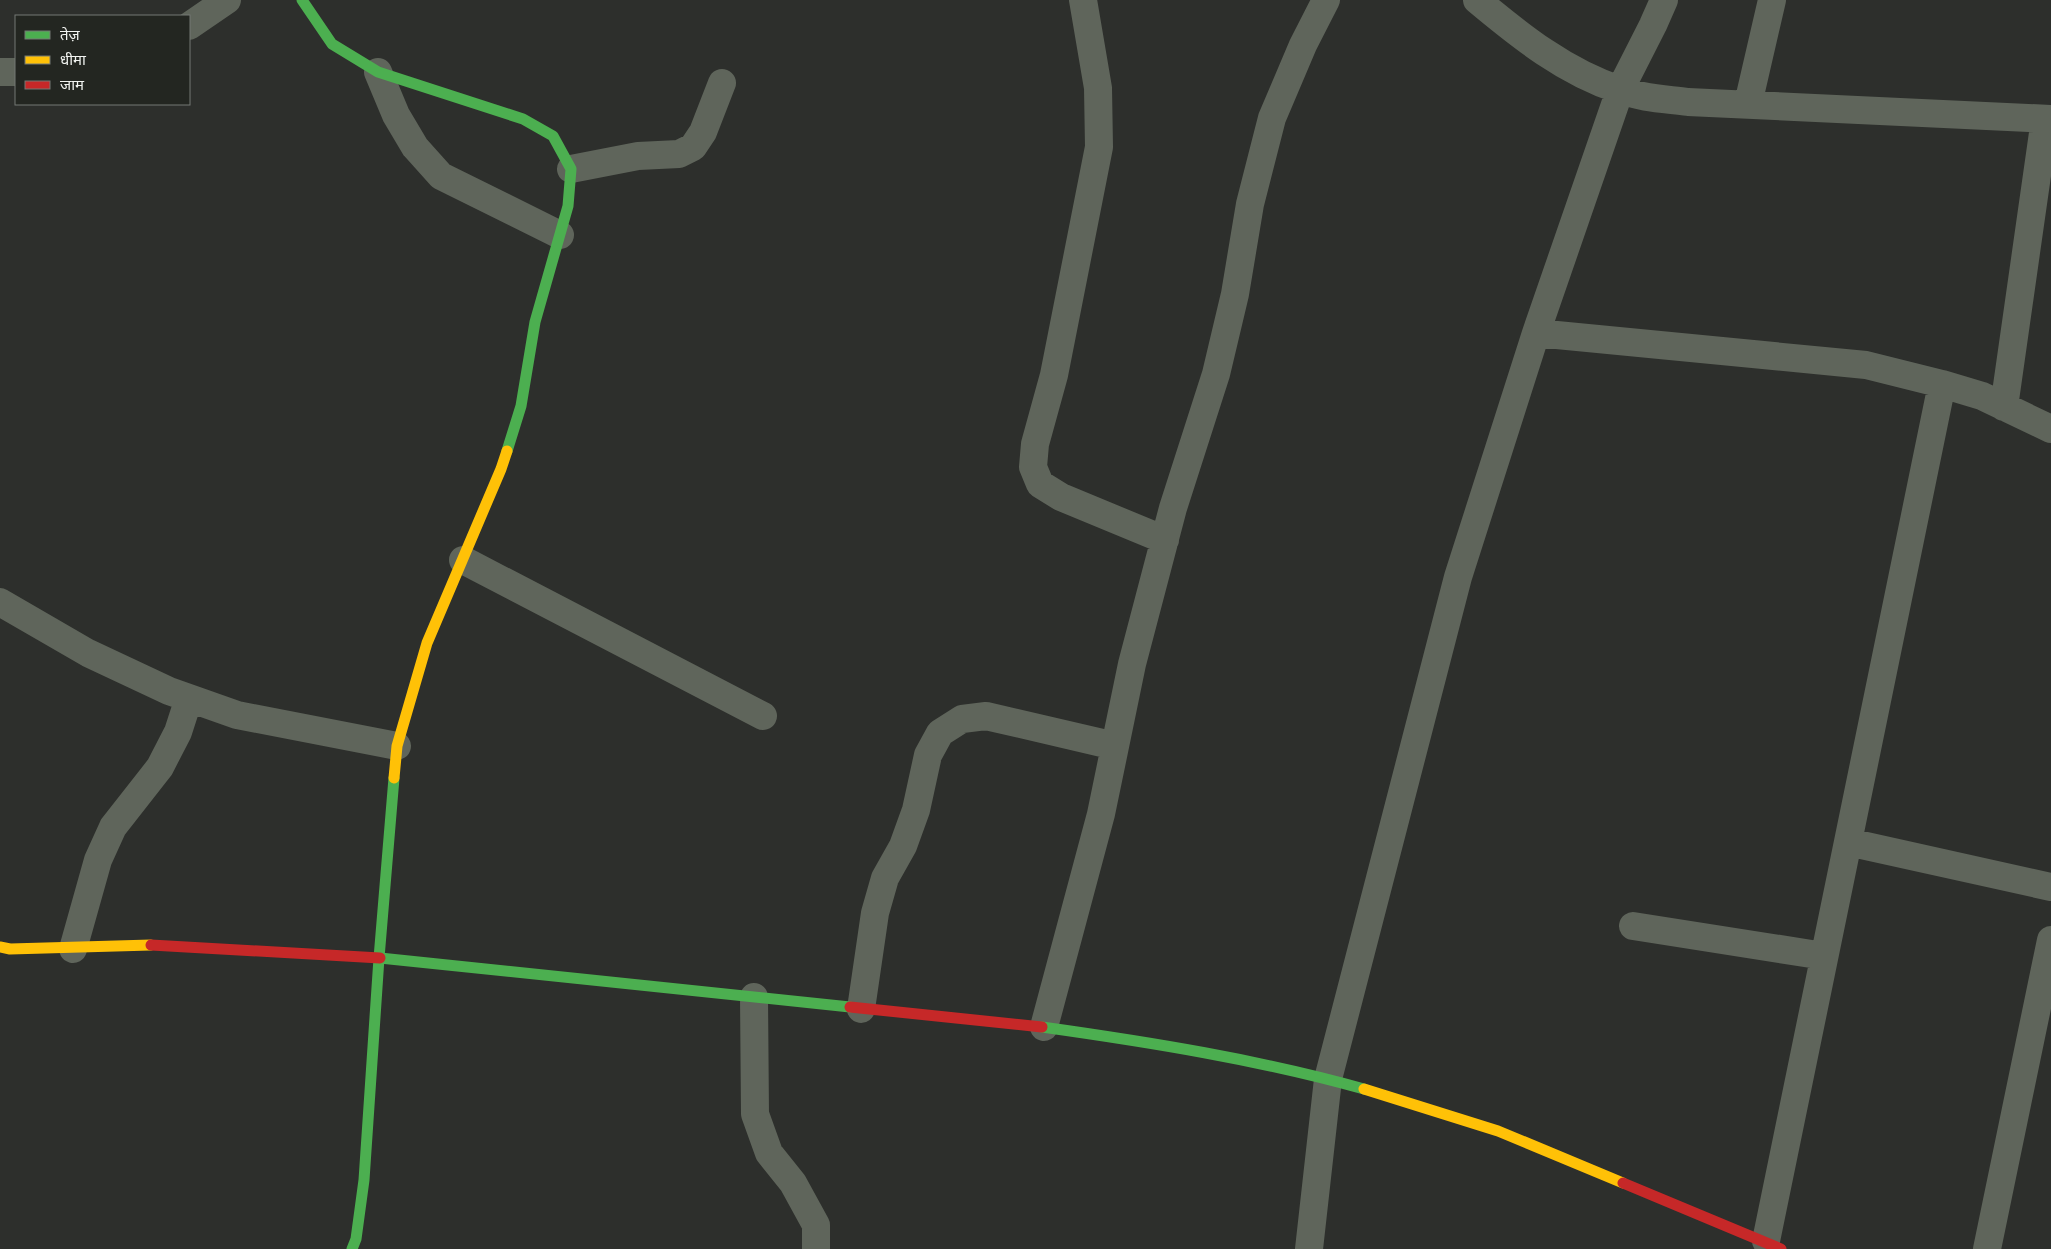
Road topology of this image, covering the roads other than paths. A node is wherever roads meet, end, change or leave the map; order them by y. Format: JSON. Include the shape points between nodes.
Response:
{"nodes":[{"id":1,"x":227,"y":0,"type":"edge"},
{"id":2,"x":302,"y":0,"type":"edge"},
{"id":3,"x":1083,"y":0,"type":"edge"},
{"id":4,"x":1326,"y":0,"type":"edge"},
{"id":5,"x":1477,"y":0,"type":"edge"},
{"id":6,"x":1664,"y":0,"type":"edge"},
{"id":7,"x":1772,"y":0,"type":"edge"},
{"id":8,"x":190,"y":25,"type":"edge"},
{"id":9,"x":0,"y":72,"type":"edge"},
{"id":10,"x":15,"y":72,"type":"edge"},
{"id":11,"x":378,"y":72,"type":"junction"},
{"id":12,"x":722,"y":82,"type":"dead end"},
{"id":13,"x":1620,"y":90,"type":"junction"},
{"id":14,"x":1748,"y":104,"type":"junction"},
{"id":15,"x":2048,"y":119,"type":"edge"},
{"id":16,"x":571,"y":169,"type":"junction"},
{"id":17,"x":560,"y":235,"type":"junction"},
{"id":18,"x":1536,"y":333,"type":"junction"},
{"id":19,"x":1942,"y":384,"type":"junction"},
{"id":20,"x":2004,"y":407,"type":"junction"},
{"id":21,"x":2051,"y":429,"type":"edge"},
{"id":22,"x":1165,"y":540,"type":"junction"},
{"id":23,"x":463,"y":560,"type":"junction"},
{"id":24,"x":0,"y":602,"type":"edge"},
{"id":25,"x":190,"y":698,"type":"junction"},
{"id":26,"x":763,"y":716,"type":"dead end"},
{"id":27,"x":397,"y":746,"type":"junction"},
{"id":28,"x":1115,"y":746,"type":"junction"},
{"id":29,"x":1848,"y":842,"type":"junction"},
{"id":30,"x":2051,"y":888,"type":"edge"},
{"id":31,"x":1633,"y":926,"type":"dead end"},
{"id":32,"x":2051,"y":940,"type":"edge"},
{"id":33,"x":0,"y":947,"type":"edge"},
{"id":34,"x":73,"y":949,"type":"junction"},
{"id":35,"x":1824,"y":956,"type":"junction"},
{"id":36,"x":379,"y":958,"type":"junction"},
{"id":37,"x":754,"y":997,"type":"junction"},
{"id":38,"x":861,"y":1009,"type":"junction"},
{"id":39,"x":1044,"y":1027,"type":"junction"},
{"id":40,"x":1328,"y":1079,"type":"junction"},
{"id":41,"x":1774,"y":1245,"type":"edge"},
{"id":42,"x":352,"y":1249,"type":"edge"},
{"id":43,"x":816,"y":1249,"type":"edge"},
{"id":44,"x":1308,"y":1249,"type":"edge"},
{"id":45,"x":1987,"y":1249,"type":"edge"}],
"edges":[{"from":1,"to":8,"type":"street"},
{"from":2,"to":11,"type":"street","via":[[332,44]]},
{"from":3,"to":22,"type":"street","via":[[1098,88],[1099,146],[1054,375],[1034,444],[1034,467],[1040,484],[1061,497]]},
{"from":4,"to":22,"type":"street","via":[[1303,44],[1272,118],[1250,204],[1235,294],[1216,374]]},
{"from":5,"to":13,"type":"street","via":[[1564,66]]},
{"from":6,"to":13,"type":"street"},
{"from":7,"to":14,"type":"street"},
{"from":9,"to":10,"type":"street"},
{"from":11,"to":16,"type":"street","via":[[522,119],[553,136]]},
{"from":11,"to":17,"type":"street","via":[[396,115],[415,147],[441,176]]},
{"from":12,"to":16,"type":"street","via":[[703,132],[693,147],[679,154],[638,156]]},
{"from":13,"to":14,"type":"street","via":[[1688,102]]},
{"from":13,"to":18,"type":"street"},
{"from":14,"to":15,"type":"street"},
{"from":15,"to":20,"type":"street"},
{"from":16,"to":17,"type":"street","via":[[568,206]]},
{"from":17,"to":23,"type":"street","via":[[535,322],[521,406],[501,469]]},
{"from":18,"to":19,"type":"street","via":[[1866,365]]},
{"from":18,"to":40,"type":"street","via":[[1458,577]]},
{"from":19,"to":20,"type":"street","via":[[1982,396]]},
{"from":19,"to":29,"type":"street"},
{"from":20,"to":21,"type":"street"},
{"from":22,"to":28,"type":"street","via":[[1132,664]]},
{"from":23,"to":26,"type":"street"},
{"from":23,"to":27,"type":"street","via":[[427,643]]},
{"from":24,"to":25,"type":"street","via":[[88,653]]},
{"from":25,"to":27,"type":"street","via":[[237,716]]},
{"from":25,"to":34,"type":"street","via":[[160,768],[113,827],[98,860]]},
{"from":27,"to":36,"type":"street"},
{"from":28,"to":38,"type":"street","via":[[986,716],[962,719],[940,733],[928,755],[916,810],[903,846],[882,886],[875,912]]},
{"from":28,"to":39,"type":"street","via":[[1101,814]]},
{"from":29,"to":30,"type":"street"},
{"from":29,"to":35,"type":"street"},
{"from":31,"to":35,"type":"street"},
{"from":32,"to":45,"type":"street"},
{"from":33,"to":34,"type":"street"},
{"from":34,"to":36,"type":"street","via":[[150,945]]},
{"from":35,"to":41,"type":"street"},
{"from":36,"to":37,"type":"street"},
{"from":36,"to":42,"type":"street","via":[[364,1180]]},
{"from":37,"to":38,"type":"street"},
{"from":37,"to":43,"type":"street","via":[[755,1114],[769,1153],[793,1183],[816,1225]]},
{"from":38,"to":39,"type":"street"},
{"from":39,"to":40,"type":"street","via":[[1224,1057]]},
{"from":40,"to":41,"type":"street","via":[[1498,1131]]},
{"from":40,"to":44,"type":"street"}]}
